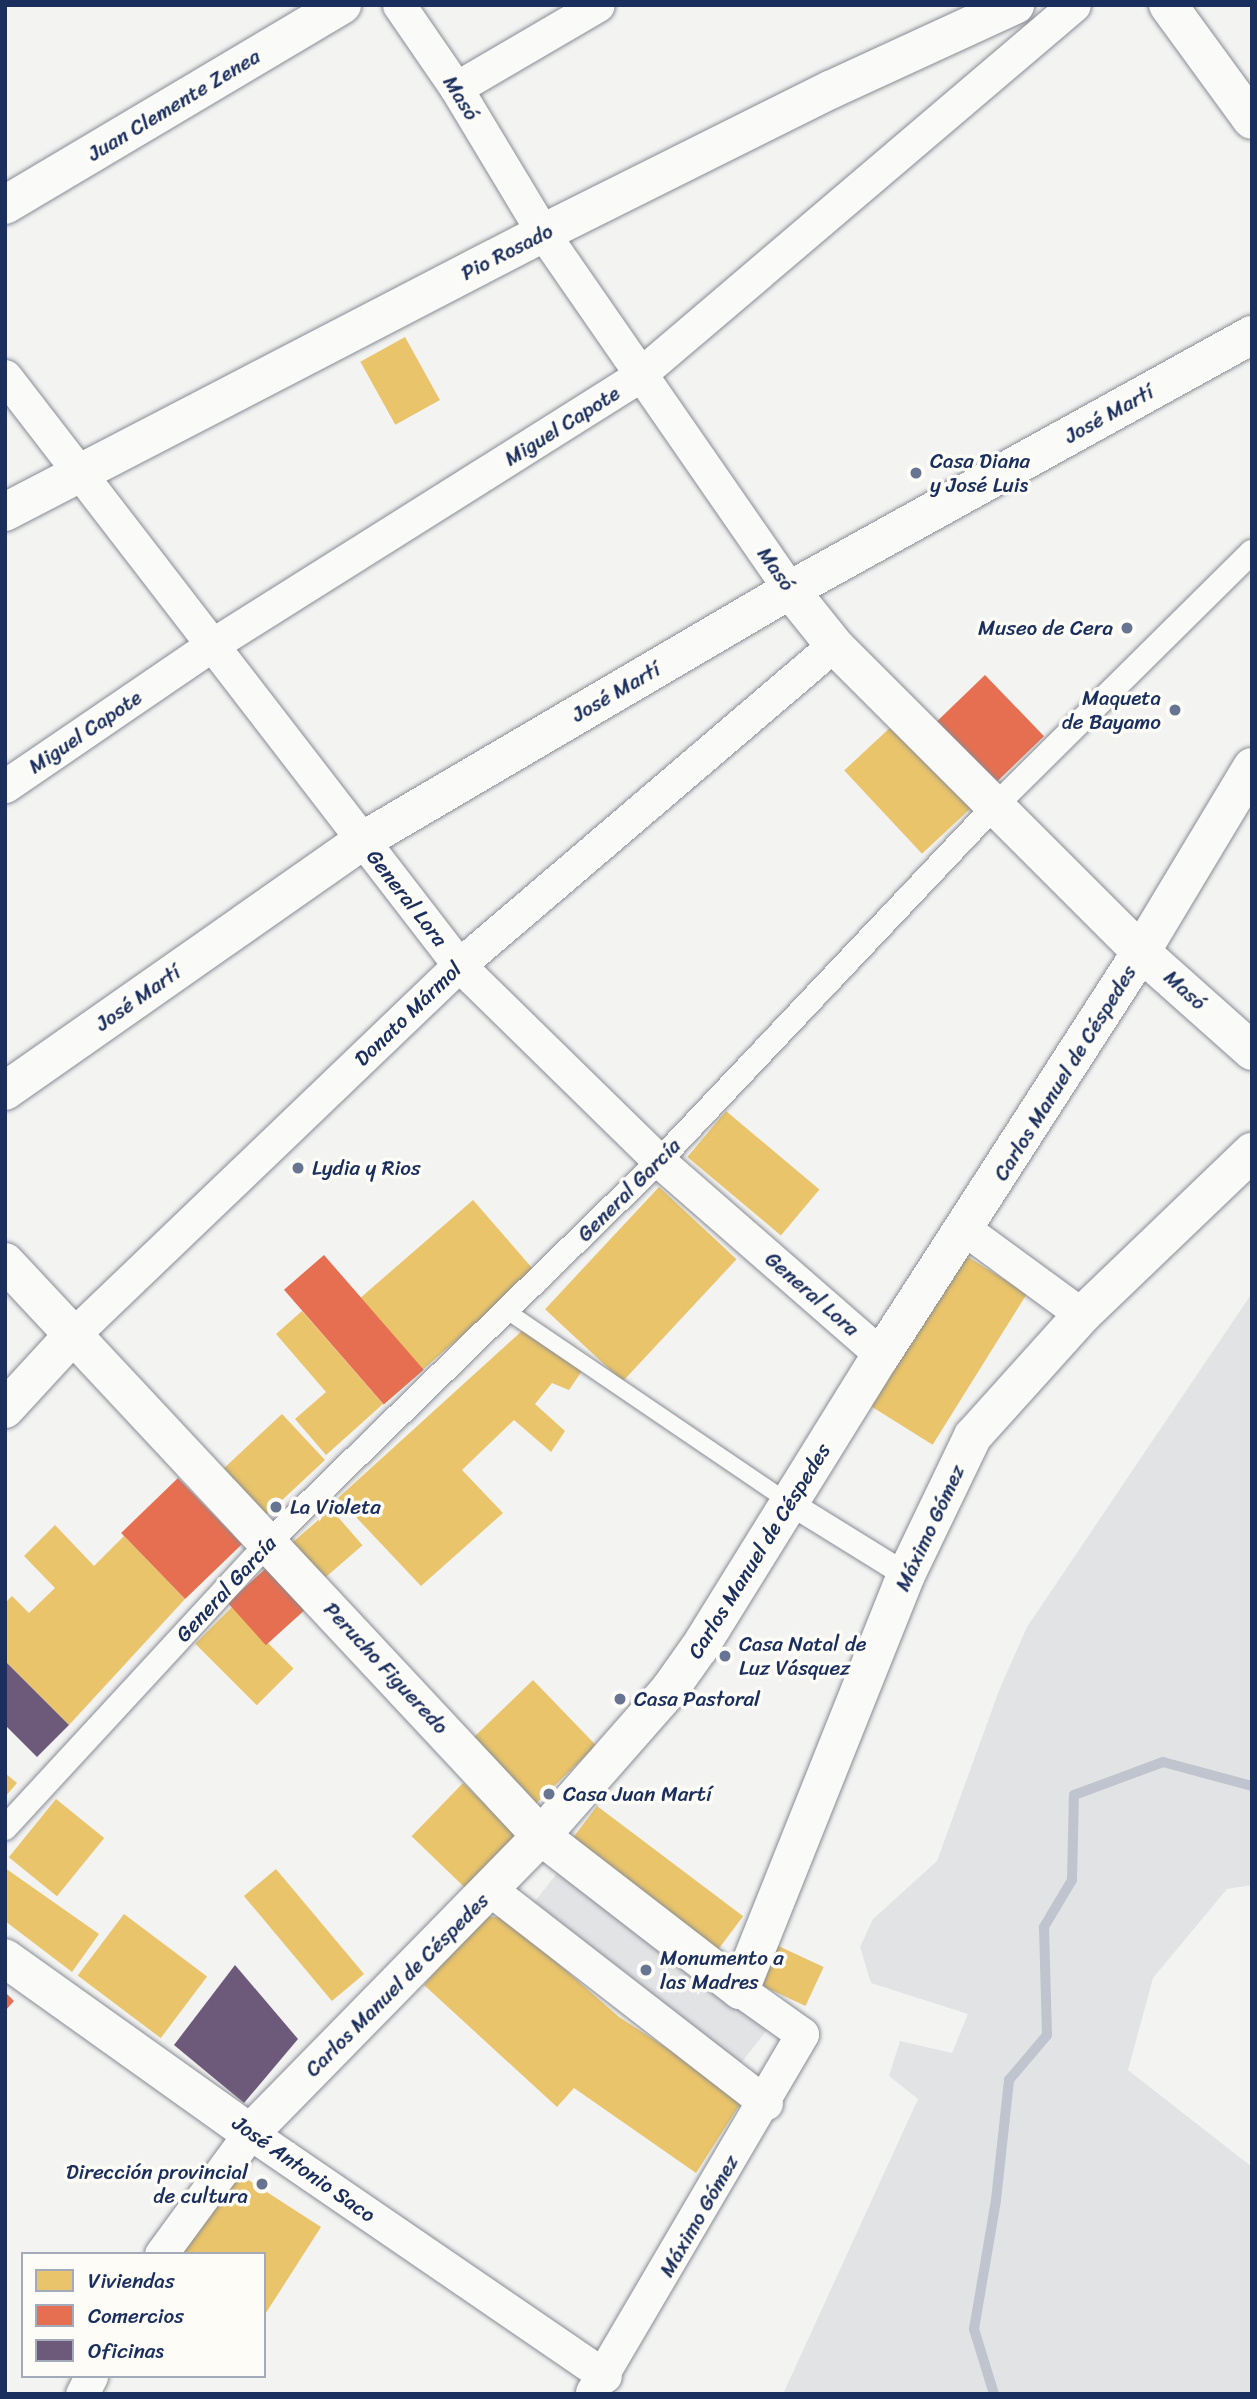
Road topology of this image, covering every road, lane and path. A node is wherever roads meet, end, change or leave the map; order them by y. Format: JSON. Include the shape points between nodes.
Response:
{"nodes":[{"id":1,"x":342,"y":5,"type":"edge"},
{"id":2,"x":399,"y":5,"type":"edge"},
{"id":3,"x":598,"y":5,"type":"edge"},
{"id":4,"x":1015,"y":5,"type":"edge"},
{"id":5,"x":1073,"y":5,"type":"edge"},
{"id":6,"x":1168,"y":5,"type":"edge"},
{"id":7,"x":456,"y":88,"type":"junction"},
{"id":8,"x":1252,"y":120,"type":"edge"},
{"id":9,"x":5,"y":205,"type":"edge"},
{"id":10,"x":543,"y":233,"type":"junction"},
{"id":11,"x":1252,"y":335,"type":"edge"},
{"id":12,"x":642,"y":374,"type":"junction"},
{"id":13,"x":5,"y":376,"type":"edge"},
{"id":14,"x":80,"y":471,"type":"junction"},
{"id":15,"x":5,"y":512,"type":"edge"},
{"id":16,"x":1252,"y":552,"type":"edge"},
{"id":17,"x":790,"y":590,"type":"junction"},
{"id":18,"x":212,"y":645,"type":"junction"},
{"id":19,"x":834,"y":645,"type":"junction"},
{"id":20,"x":1252,"y":767,"type":"edge"},
{"id":21,"x":5,"y":786,"type":"edge"},
{"id":22,"x":996,"y":805,"type":"junction"},
{"id":23,"x":362,"y":841,"type":"junction"},
{"id":24,"x":1142,"y":952,"type":"junction"},
{"id":25,"x":459,"y":965,"type":"junction"},
{"id":26,"x":1252,"y":1051,"type":"edge"},
{"id":27,"x":5,"y":1091,"type":"edge"},
{"id":28,"x":1252,"y":1152,"type":"edge"},
{"id":29,"x":659,"y":1161,"type":"junction"},
{"id":30,"x":966,"y":1230,"type":"junction"},
{"id":31,"x":5,"y":1262,"type":"edge"},
{"id":32,"x":506,"y":1311,"type":"junction"},
{"id":33,"x":1082,"y":1315,"type":"junction"},
{"id":34,"x":74,"y":1334,"type":"junction"},
{"id":35,"x":881,"y":1355,"type":"junction"},
{"id":36,"x":5,"y":1409,"type":"edge"},
{"id":37,"x":790,"y":1503,"type":"junction"},
{"id":38,"x":269,"y":1542,"type":"junction"},
{"id":39,"x":906,"y":1575,"type":"junction"},
{"id":40,"x":5,"y":1828,"type":"edge"},
{"id":41,"x":541,"y":1836,"type":"junction"},
{"id":42,"x":491,"y":1891,"type":"junction"},
{"id":43,"x":5,"y":1958,"type":"edge"},
{"id":44,"x":740,"y":1990,"type":"junction"},
{"id":45,"x":802,"y":2034,"type":"joint"},
{"id":46,"x":766,"y":2103,"type":"junction"},
{"id":47,"x":250,"y":2133,"type":"junction"},
{"id":48,"x":163,"y":2252,"type":"edge"},
{"id":49,"x":91,"y":2378,"type":"edge"},
{"id":50,"x":598,"y":2385,"type":"edge"},
{"id":51,"x":82,"y":2394,"type":"edge"}],
"edges":[{"from":1,"to":9,"type":"street","name":"Juan Clemente Zenea"},
{"from":2,"to":7,"type":"street","name":"Masó"},
{"from":3,"to":7,"type":"street"},
{"from":4,"to":10,"type":"street","name":"Pio Rosado","via":[[830,90]]},
{"from":5,"to":12,"type":"street","name":"Miguel Capote","via":[[1014,61]]},
{"from":6,"to":8,"type":"street"},
{"from":7,"to":10,"type":"street","name":"Masó"},
{"from":10,"to":12,"type":"street","name":"Masó"},
{"from":10,"to":14,"type":"street","name":"Pio Rosado"},
{"from":11,"to":17,"type":"street","name":"José Martí"},
{"from":12,"to":17,"type":"street","name":"Masó"},
{"from":12,"to":18,"type":"street","name":"Miguel Capote"},
{"from":13,"to":14,"type":"street","name":"General Lora"},
{"from":14,"to":15,"type":"street","name":"Pio Rosado"},
{"from":14,"to":18,"type":"street","name":"General Lora"},
{"from":16,"to":22,"type":"street","name":"General García"},
{"from":17,"to":19,"type":"street","name":"Masó"},
{"from":17,"to":23,"type":"street","name":"José Martí"},
{"from":18,"to":21,"type":"street","name":"Miguel Capote"},
{"from":18,"to":23,"type":"street","name":"General Lora"},
{"from":19,"to":22,"type":"street","name":"Masó"},
{"from":19,"to":25,"type":"street","name":"Donato Mármol"},
{"from":20,"to":24,"type":"street","name":"Carlos Manuel de Céspedes"},
{"from":22,"to":24,"type":"street","name":"Masó"},
{"from":22,"to":29,"type":"street","name":"General García"},
{"from":23,"to":25,"type":"street","name":"General Lora"},
{"from":23,"to":27,"type":"street","name":"José Martí"},
{"from":24,"to":26,"type":"street","name":"Masó"},
{"from":24,"to":30,"type":"street","name":"Carlos Manuel de Céspedes"},
{"from":25,"to":29,"type":"street","name":"General Lora"},
{"from":25,"to":34,"type":"street","name":"Donato Mármol"},
{"from":28,"to":33,"type":"street","name":"Máximo Gómez"},
{"from":29,"to":32,"type":"street","name":"General García"},
{"from":29,"to":35,"type":"street","name":"General Lora"},
{"from":30,"to":33,"type":"street"},
{"from":30,"to":35,"type":"street","name":"Carlos Manuel de Céspedes"},
{"from":31,"to":34,"type":"street","name":"Perucho Figueredo"},
{"from":32,"to":37,"type":"lane"},
{"from":32,"to":38,"type":"street","name":"General García"},
{"from":33,"to":39,"type":"street","name":"Máximo Gómez","via":[[973,1436]]},
{"from":34,"to":36,"type":"street","name":"Donato Mármol"},
{"from":34,"to":38,"type":"street","name":"Perucho Figueredo"},
{"from":35,"to":37,"type":"street","name":"Carlos Manuel de Céspedes"},
{"from":37,"to":39,"type":"street"},
{"from":37,"to":41,"type":"street","name":"Carlos Manuel de Céspedes","via":[[670,1689]]},
{"from":38,"to":40,"type":"street","name":"General García"},
{"from":38,"to":41,"type":"street","name":"Perucho Figueredo"},
{"from":39,"to":44,"type":"street","name":"Máximo Gómez"},
{"from":41,"to":42,"type":"street","name":"Carlos Manuel de Céspedes"},
{"from":41,"to":44,"type":"street","name":"Perucho Figueredo"},
{"from":42,"to":46,"type":"street"},
{"from":42,"to":47,"type":"street","name":"Carlos Manuel de Céspedes"},
{"from":43,"to":47,"type":"street","name":"José Antonio Saco"},
{"from":44,"to":45,"type":"street","name":"Perucho Figueredo"},
{"from":45,"to":46,"type":"street","name":"Máximo Gómez"},
{"from":46,"to":50,"type":"street","name":"Máximo Gómez"},
{"from":47,"to":48,"type":"street","name":"Carlos Manuel de Céspedes"},
{"from":47,"to":50,"type":"street","name":"José Antonio Saco"},
{"from":49,"to":51,"type":"street"}]}
